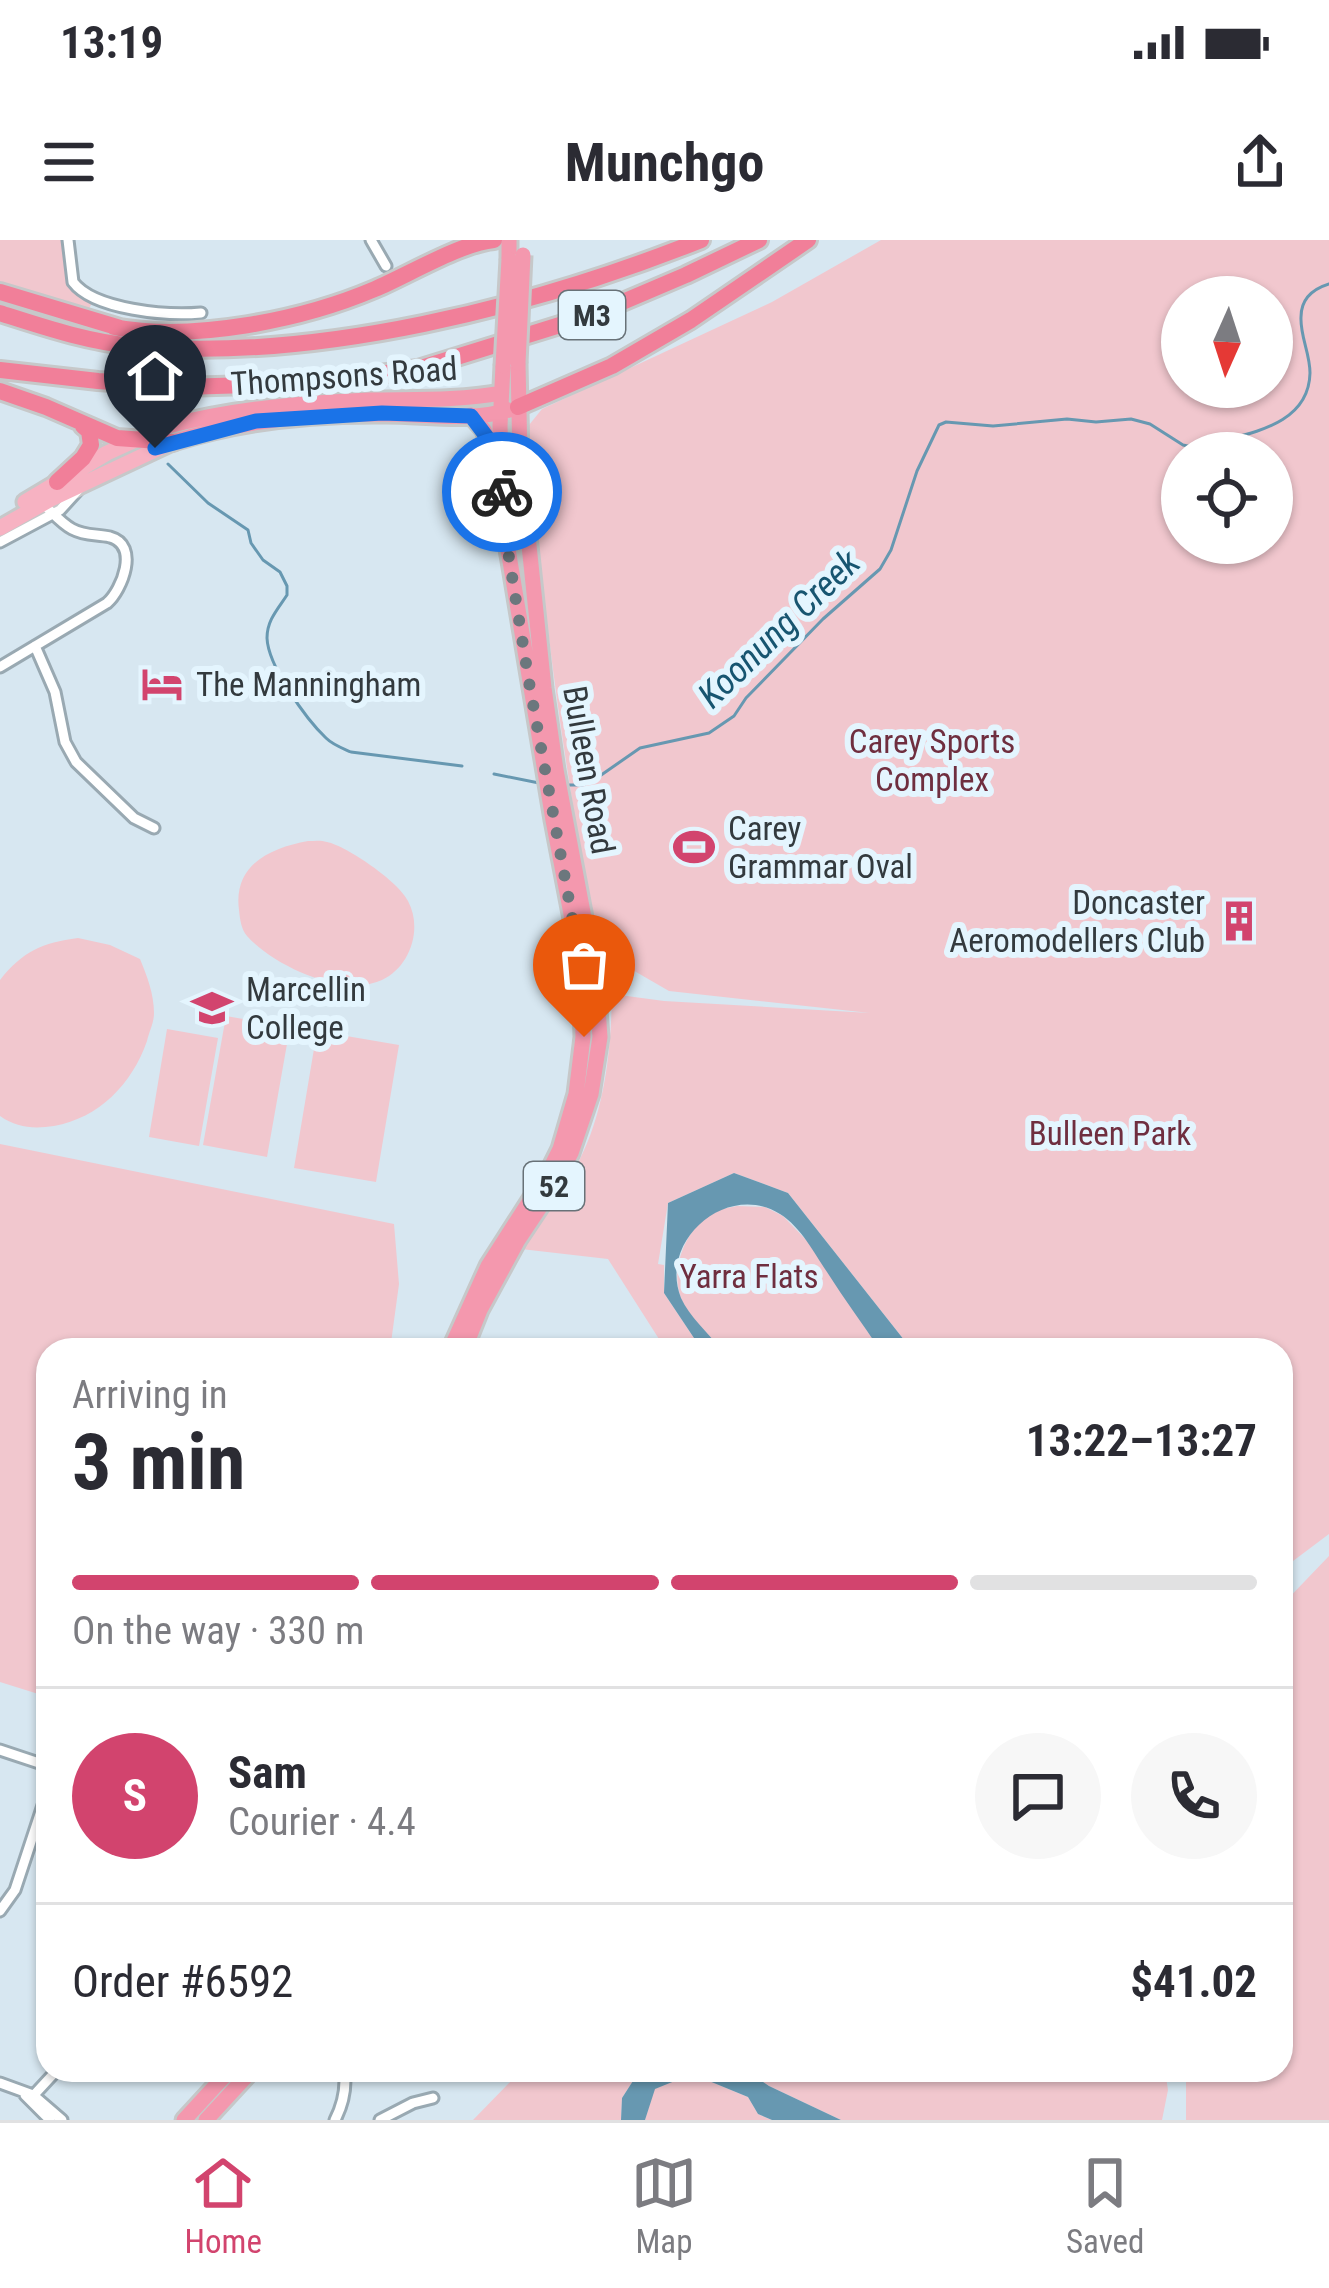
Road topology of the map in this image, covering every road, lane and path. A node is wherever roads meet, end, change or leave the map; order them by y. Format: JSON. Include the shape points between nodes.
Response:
{"nodes":[{"id":1,"x":68,"y":240,"type":"edge"},
{"id":2,"x":371,"y":240,"type":"edge"},
{"id":3,"x":461,"y":240,"type":"edge"},
{"id":4,"x":494,"y":240,"type":"edge"},
{"id":5,"x":509,"y":240,"type":"edge"},
{"id":6,"x":701,"y":240,"type":"edge"},
{"id":7,"x":759,"y":240,"type":"edge"},
{"id":8,"x":808,"y":240,"type":"edge"},
{"id":9,"x":519,"y":251,"type":"edge"},
{"id":10,"x":386,"y":266,"type":"dead end"},
{"id":11,"x":370,"y":291,"type":"junction"},
{"id":12,"x":0,"y":292,"type":"edge"},
{"id":13,"x":0,"y":313,"type":"edge"},
{"id":14,"x":201,"y":313,"type":"dead end"},
{"id":15,"x":114,"y":326,"type":"junction"},
{"id":16,"x":331,"y":340,"type":"junction"},
{"id":17,"x":511,"y":365,"type":"junction"},
{"id":18,"x":0,"y":370,"type":"edge"},
{"id":19,"x":0,"y":391,"type":"edge"},
{"id":20,"x":501,"y":393,"type":"junction"},
{"id":21,"x":509,"y":410,"type":"junction"},
{"id":22,"x":471,"y":416,"type":"junction"},
{"id":23,"x":83,"y":426,"type":"junction"},
{"id":24,"x":168,"y":435,"type":"junction"},
{"id":25,"x":133,"y":441,"type":"junction"},
{"id":26,"x":119,"y":466,"type":"junction"},
{"id":27,"x":57,"y":482,"type":"junction"},
{"id":28,"x":501,"y":482,"type":"junction"},
{"id":29,"x":83,"y":483,"type":"junction"},
{"id":30,"x":67,"y":505,"type":"junction"},
{"id":31,"x":48,"y":508,"type":"junction"},
{"id":32,"x":0,"y":517,"type":"edge"},
{"id":33,"x":0,"y":528,"type":"edge"},
{"id":34,"x":80,"y":532,"type":"junction"},
{"id":35,"x":0,"y":542,"type":"edge"},
{"id":36,"x":35,"y":646,"type":"junction"},
{"id":37,"x":0,"y":667,"type":"edge"},
{"id":38,"x":559,"y":820,"type":"junction"},
{"id":39,"x":154,"y":828,"type":"dead end"},
{"id":40,"x":455,"y":1338,"type":"edge"},
{"id":41,"x":469,"y":1338,"type":"edge"},
{"id":42,"x":0,"y":1750,"type":"edge"},
{"id":43,"x":36,"y":1762,"type":"edge"},
{"id":44,"x":36,"y":1826,"type":"edge"},
{"id":45,"x":0,"y":1911,"type":"edge"},
{"id":46,"x":43,"y":2082,"type":"edge"},
{"id":47,"x":231,"y":2082,"type":"edge"},
{"id":48,"x":236,"y":2082,"type":"edge"},
{"id":49,"x":346,"y":2082,"type":"edge"},
{"id":50,"x":0,"y":2083,"type":"edge"},
{"id":51,"x":28,"y":2095,"type":"junction"},
{"id":52,"x":433,"y":2098,"type":"dead end"},
{"id":53,"x":50,"y":2120,"type":"edge"},
{"id":54,"x":62,"y":2120,"type":"edge"},
{"id":55,"x":184,"y":2120,"type":"edge"},
{"id":56,"x":206,"y":2120,"type":"edge"},
{"id":57,"x":335,"y":2120,"type":"edge"},
{"id":58,"x":380,"y":2120,"type":"edge"}],
"edges":[{"from":1,"to":14,"type":"street","via":[[71,276],[89,297]]},
{"from":2,"to":10,"type":"street"},
{"from":3,"to":11,"type":"highway"},
{"from":4,"to":11,"type":"highway"},
{"from":5,"to":9,"type":"highway","name":"Bulleen Road"},
{"from":6,"to":16,"type":"highway","number":"M3","via":[[535,298]]},
{"from":7,"to":18,"type":"highway","number":"M3","via":[[592,315],[418,369],[184,387]]},
{"from":8,"to":21,"type":"highway","via":[[613,366]]},
{"from":9,"to":17,"type":"highway","name":"Bulleen Road","bridge":true},
{"from":11,"to":15,"type":"highway","via":[[263,323],[181,332]]},
{"from":12,"to":15,"type":"highway","number":"M3"},
{"from":13,"to":16,"type":"highway","number":"M3","via":[[132,346]]},
{"from":15,"to":16,"type":"highway","number":"M3","via":[[217,343]]},
{"from":17,"to":20,"type":"highway","name":"Bulleen Road"},
{"from":17,"to":21,"type":"highway","name":"Bulleen Road"},
{"from":19,"to":23,"type":"highway"},
{"from":20,"to":21,"type":"highway","name":"Bulleen Road","number":"52"},
{"from":20,"to":24,"type":"highway","name":"Thompsons Road","via":[[264,407],[211,415]]},
{"from":21,"to":22,"type":"highway","name":"Thompsons Road"},
{"from":21,"to":28,"type":"highway","name":"Bulleen Road","number":"52"},
{"from":21,"to":38,"type":"highway","name":"Bulleen Road","number":"52"},
{"from":22,"to":24,"type":"highway","name":"Thompsons Road","via":[[382,413]]},
{"from":22,"to":28,"type":"highway","name":"Thompsons Road","via":[[489,440]]},
{"from":23,"to":25,"type":"highway"},
{"from":23,"to":27,"type":"highway","via":[[92,445]]},
{"from":24,"to":25,"type":"highway"},
{"from":24,"to":26,"type":"main road","name":"Thompsons Road"},
{"from":25,"to":27,"type":"main road"},
{"from":26,"to":27,"type":"main road","via":[[110,462]]},
{"from":26,"to":29,"type":"main road","name":"Thompsons Road"},
{"from":27,"to":32,"type":"main road"},
{"from":28,"to":38,"type":"highway","name":"Bulleen Road","number":"52"},
{"from":29,"to":30,"type":"street","name":"Thompsons Road"},
{"from":29,"to":31,"type":"main road","name":"Thompsons Road"},
{"from":30,"to":31,"type":"street","name":"Thompsons Road"},
{"from":30,"to":34,"type":"street"},
{"from":31,"to":33,"type":"main road","name":"Thompsons Road"},
{"from":31,"to":34,"type":"street"},
{"from":31,"to":35,"type":"street","name":"Thompsons Road"},
{"from":34,"to":36,"type":"street","via":[[118,542],[123,581],[106,603]]},
{"from":36,"to":37,"type":"street"},
{"from":36,"to":39,"type":"street","via":[[76,762]]},
{"from":38,"to":40,"type":"highway","name":"Bulleen Road","number":"52","via":[[583,983],[576,1094],[549,1172],[488,1267]]},
{"from":38,"to":41,"type":"highway","name":"Bulleen Road","number":"52","via":[[599,1007],[591,1094],[571,1153]]},
{"from":42,"to":43,"type":"street"},
{"from":44,"to":45,"type":"street"},
{"from":46,"to":51,"type":"street"},
{"from":47,"to":55,"type":"highway"},
{"from":48,"to":56,"type":"highway"},
{"from":49,"to":57,"type":"street"},
{"from":50,"to":51,"type":"street"},
{"from":51,"to":53,"type":"street"},
{"from":51,"to":54,"type":"street"},
{"from":52,"to":58,"type":"street"}]}
